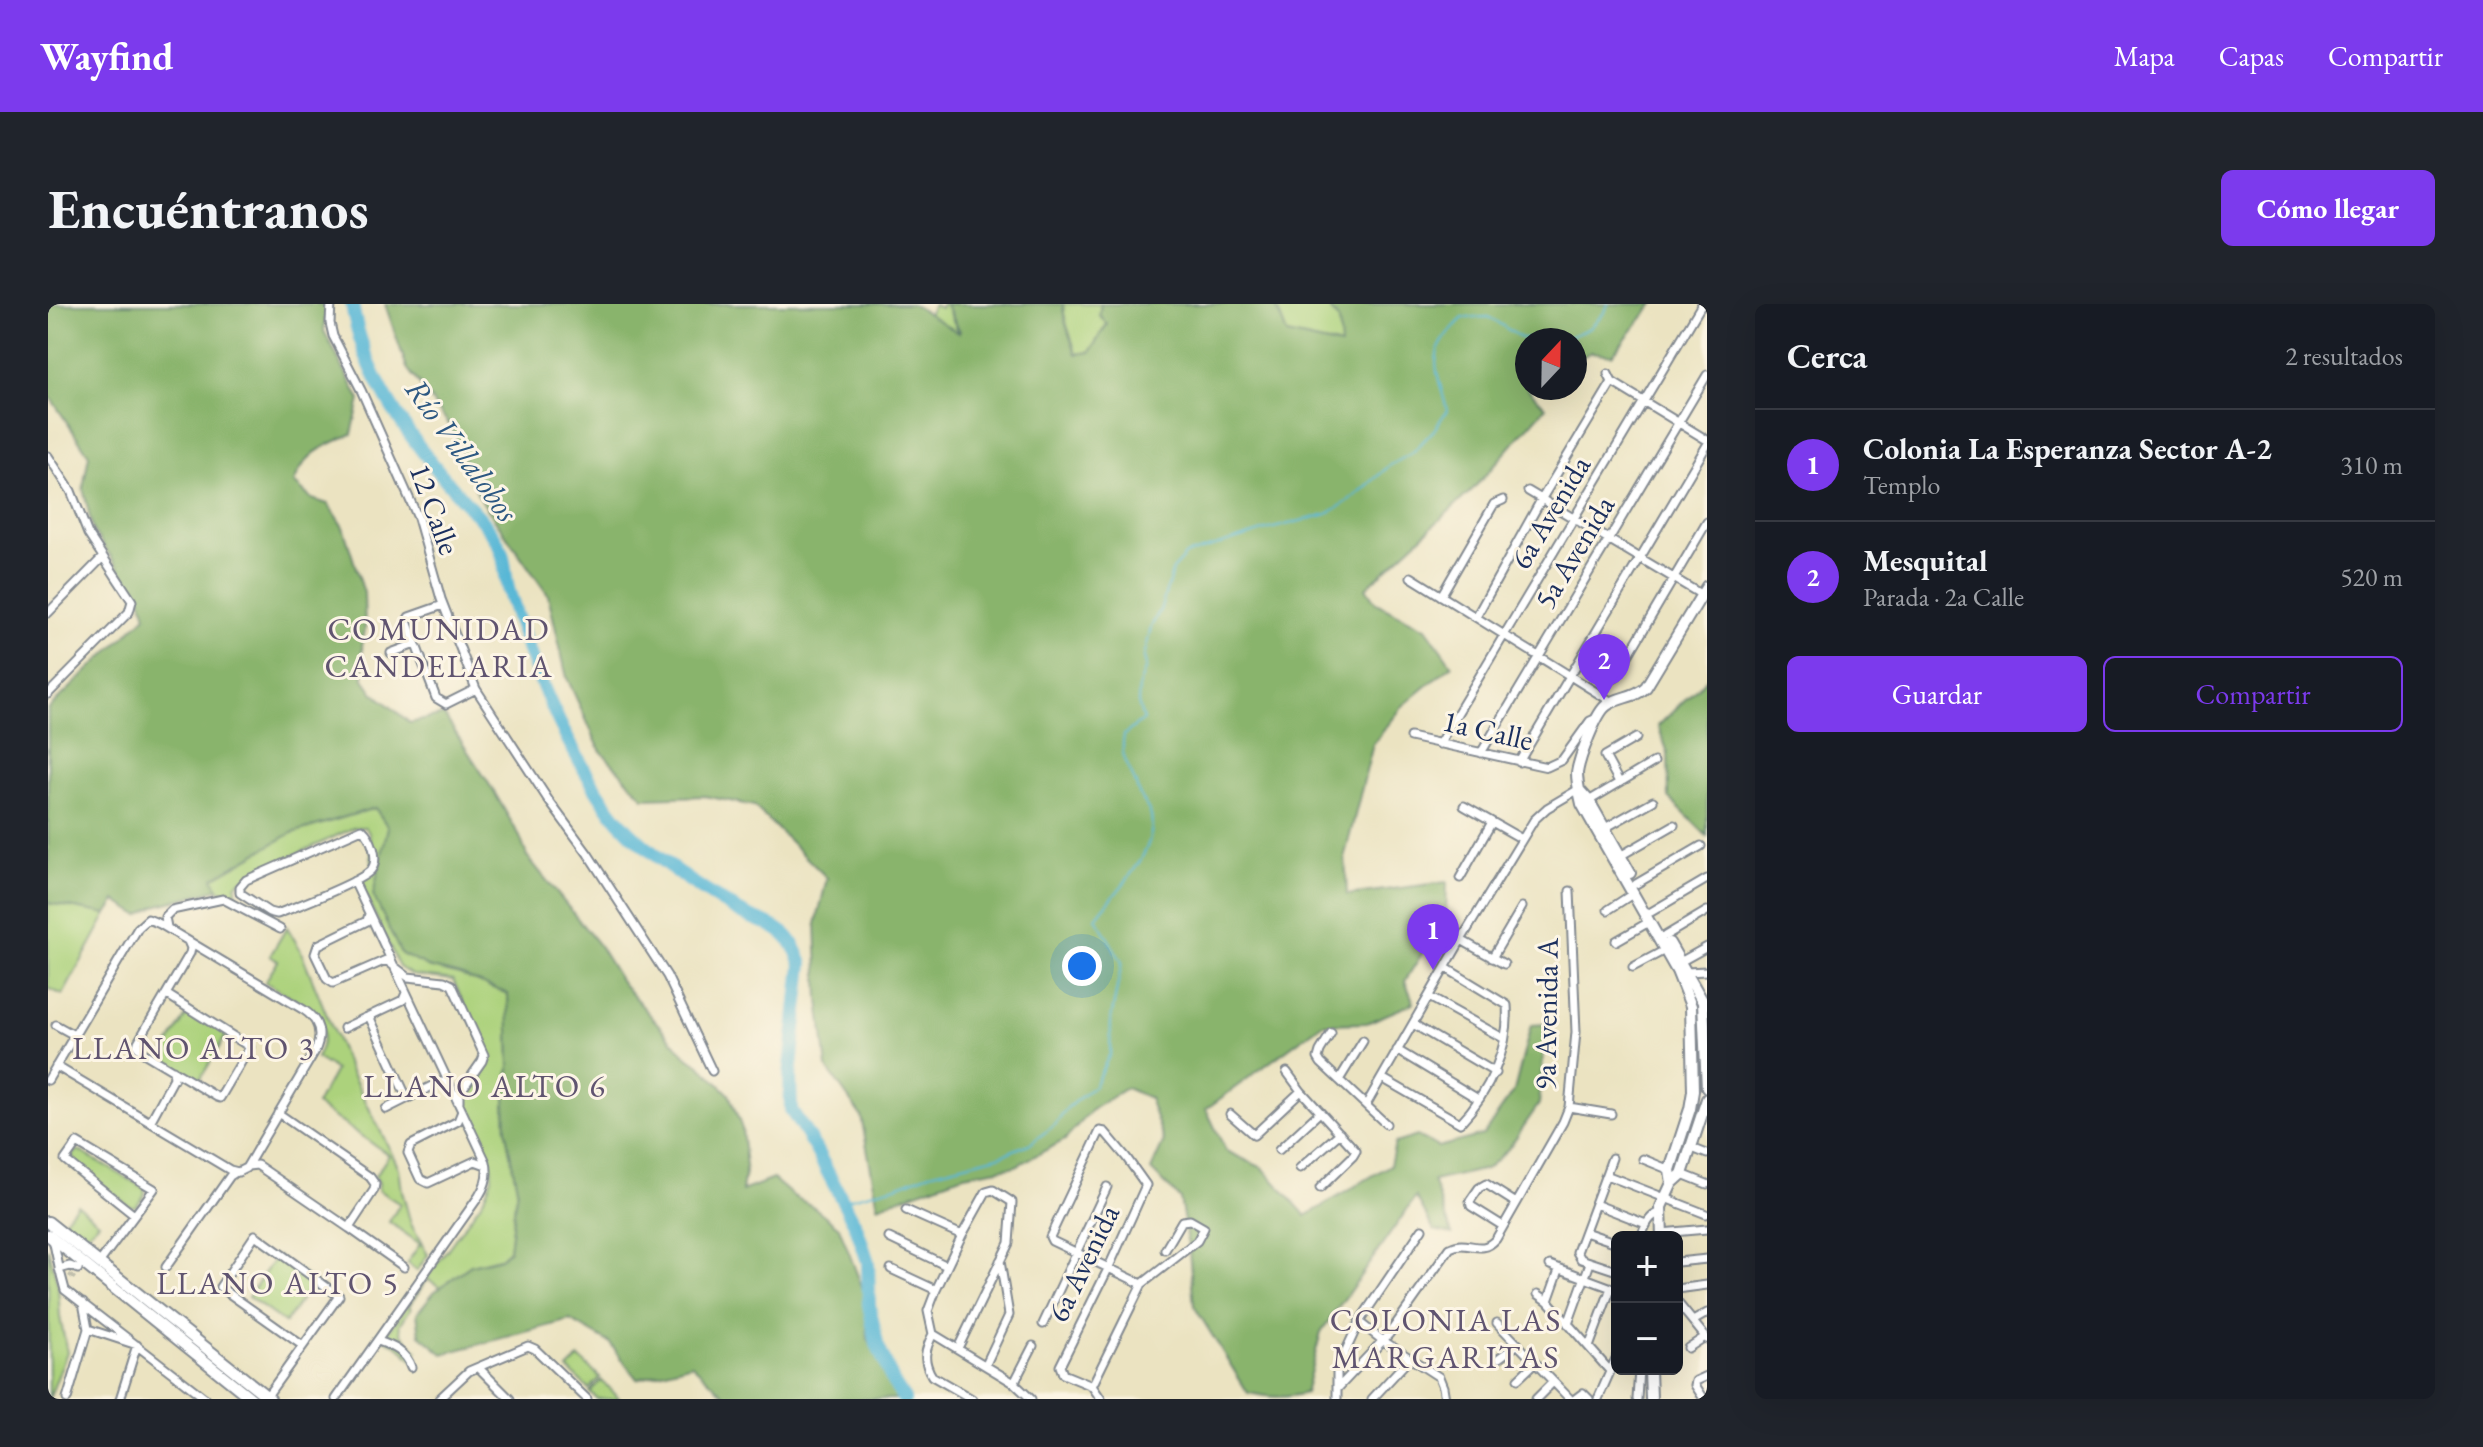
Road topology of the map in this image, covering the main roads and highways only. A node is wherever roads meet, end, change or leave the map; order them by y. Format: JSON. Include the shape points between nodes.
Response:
{"nodes":[{"id":1,"x":1704,"y":590,"type":"edge"},
{"id":2,"x":1586,"y":802,"type":"junction"},
{"id":3,"x":1635,"y":889,"type":"junction"},
{"id":4,"x":1650,"y":917,"type":"junction"},
{"id":5,"x":1705,"y":1002,"type":"edge"},
{"id":6,"x":1706,"y":1034,"type":"edge"},
{"id":7,"x":1707,"y":1067,"type":"edge"},
{"id":8,"x":1707,"y":1088,"type":"edge"},
{"id":9,"x":1707,"y":1099,"type":"edge"},
{"id":10,"x":1704,"y":1119,"type":"edge"},
{"id":11,"x":1672,"y":1183,"type":"junction"},
{"id":12,"x":48,"y":1222,"type":"edge"},
{"id":13,"x":1662,"y":1231,"type":"edge"},
{"id":14,"x":51,"y":1237,"type":"edge"},
{"id":15,"x":1650,"y":1375,"type":"edge"},
{"id":16,"x":269,"y":1398,"type":"edge"},
{"id":17,"x":252,"y":1399,"type":"edge"},
{"id":18,"x":1651,"y":1399,"type":"edge"}],
"edges":[{"from":1,"to":2,"type":"main road","via":[[1649,683],[1602,709],[1577,774]]},
{"from":2,"to":3,"type":"main road"},
{"from":2,"to":3,"type":"main road"},
{"from":3,"to":4,"type":"main road"},
{"from":4,"to":5,"type":"main road"},
{"from":4,"to":11,"type":"main road","via":[[1691,1006],[1694,1036],[1693,1091],[1670,1170]]},
{"from":5,"to":6,"type":"main road"},
{"from":6,"to":7,"type":"main road"},
{"from":7,"to":8,"type":"main road"},
{"from":9,"to":10,"type":"main road"},
{"from":10,"to":11,"type":"main road","via":[[1682,1174]]},
{"from":11,"to":13,"type":"main road","via":[[1660,1213]]},
{"from":12,"to":16,"type":"main road"},
{"from":14,"to":17,"type":"main road","via":[[76,1271]]},
{"from":15,"to":18,"type":"main road"}]}
